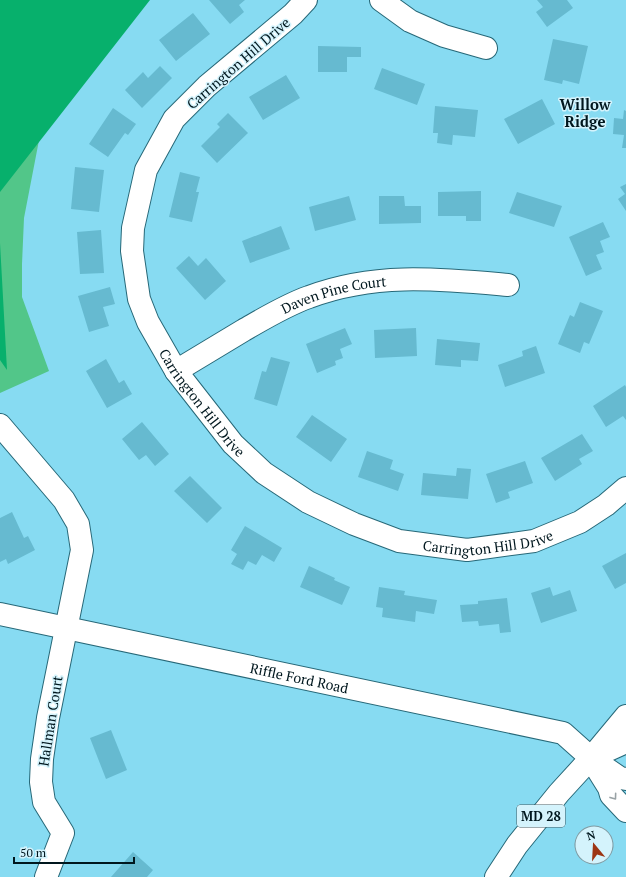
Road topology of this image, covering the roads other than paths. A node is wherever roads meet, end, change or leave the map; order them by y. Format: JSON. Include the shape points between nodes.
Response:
{"nodes":[{"id":1,"x":306,"y":0,"type":"edge"},
{"id":2,"x":381,"y":0,"type":"edge"},
{"id":3,"x":486,"y":48,"type":"dead end"},
{"id":4,"x":508,"y":285,"type":"dead end"},
{"id":5,"x":176,"y":371,"type":"junction"},
{"id":6,"x":0,"y":426,"type":"edge"},
{"id":7,"x":626,"y":488,"type":"edge"},
{"id":8,"x":0,"y":614,"type":"edge"},
{"id":9,"x":66,"y":628,"type":"junction"},
{"id":10,"x":626,"y":716,"type":"edge"},
{"id":11,"x":626,"y":742,"type":"edge"},
{"id":12,"x":591,"y":758,"type":"junction"},
{"id":13,"x":626,"y":780,"type":"edge"},
{"id":14,"x":626,"y":812,"type":"edge"},
{"id":15,"x":46,"y":877,"type":"edge"},
{"id":16,"x":496,"y":877,"type":"edge"}],
"edges":[{"from":1,"to":5,"type":"street","name":"Carrington Hill Drive","via":[[293,14],[207,86],[174,119],[146,170],[133,228],[132,251],[139,299],[148,322]]},
{"from":2,"to":3,"type":"street","via":[[410,21],[444,36]]},
{"from":4,"to":5,"type":"street","name":"Daven Pine Court","via":[[417,278],[380,280],[342,287],[309,297],[272,314]]},
{"from":5,"to":7,"type":"street","name":"Carrington Hill Drive","via":[[233,444],[264,473],[308,502],[354,524],[399,541],[467,550],[534,541],[580,522]]},
{"from":6,"to":9,"type":"street","name":"Hallman Court","via":[[64,500],[78,524],[82,550]]},
{"from":8,"to":9,"type":"street","name":"Riffle Ford Road"},
{"from":9,"to":12,"type":"street","name":"Riffle Ford Road","via":[[563,733]]},
{"from":9,"to":15,"type":"street","name":"Hallman Court","via":[[41,767],[44,802],[63,833]]},
{"from":10,"to":12,"type":"street","number":"MD 28"},
{"from":11,"to":12,"type":"street","number":"MD 28"},
{"from":12,"to":13,"type":"street"},
{"from":12,"to":14,"type":"street","one_way":true,"via":[[611,795]]},
{"from":12,"to":16,"type":"street","number":"MD 28","via":[[517,845]]}]}
